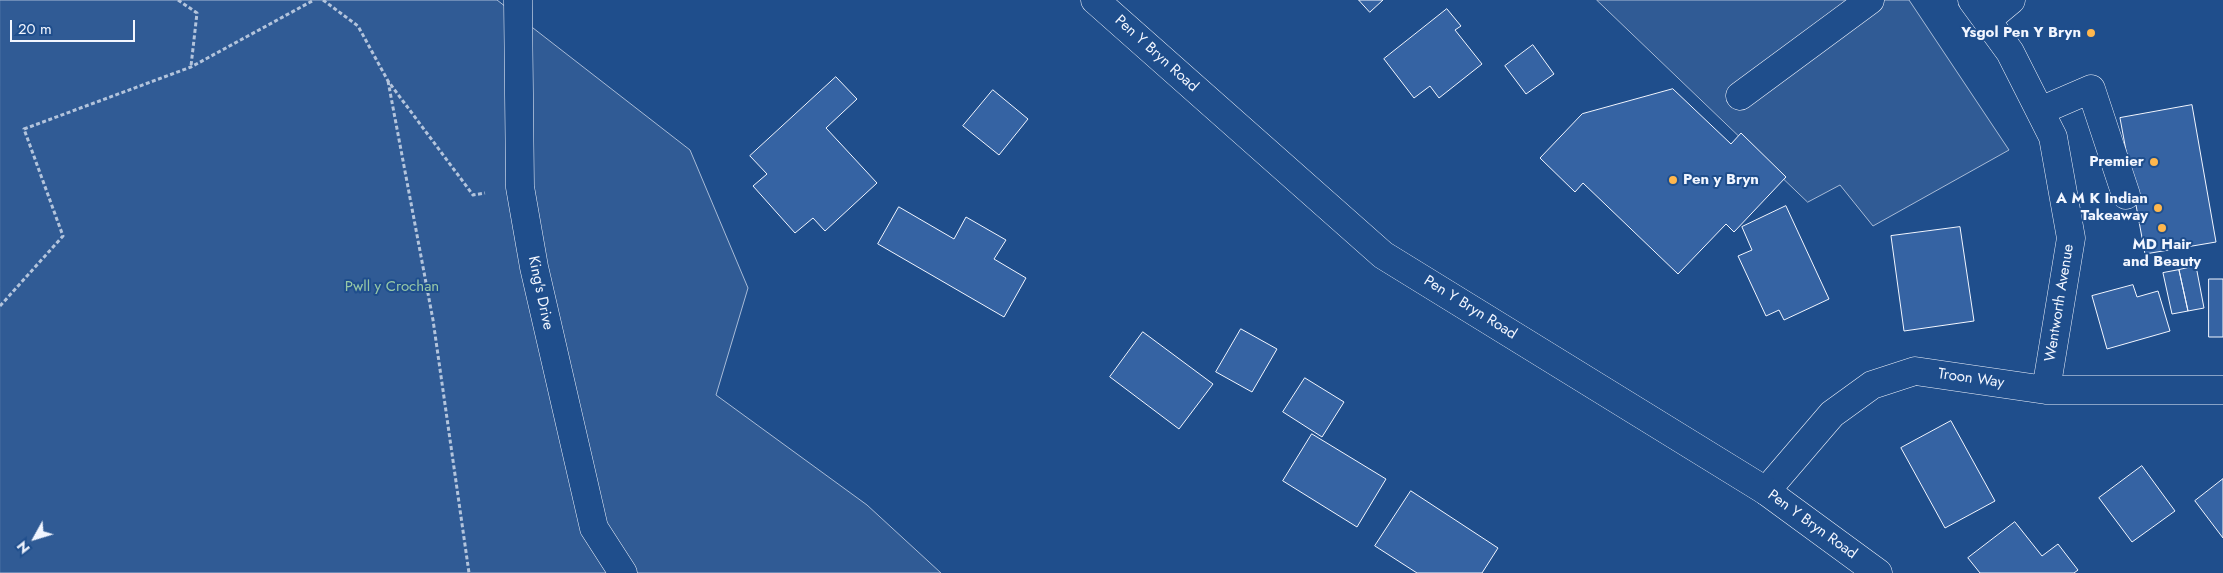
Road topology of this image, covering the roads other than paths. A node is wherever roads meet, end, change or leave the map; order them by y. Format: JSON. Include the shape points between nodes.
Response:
{"nodes":[{"id":1,"x":518,"y":0,"type":"edge"},
{"id":2,"x":1095,"y":0,"type":"edge"},
{"id":3,"x":1870,"y":0,"type":"edge"},
{"id":4,"x":2011,"y":0,"type":"edge"},
{"id":5,"x":1980,"y":10,"type":"edge"},
{"id":6,"x":1740,"y":96,"type":"dead end"},
{"id":7,"x":2040,"y":111,"type":"junction"},
{"id":8,"x":2126,"y":196,"type":"dead end"},
{"id":9,"x":2046,"y":390,"type":"junction"},
{"id":10,"x":2223,"y":390,"type":"edge"},
{"id":11,"x":1766,"y":491,"type":"junction"},
{"id":12,"x":623,"y":573,"type":"edge"},
{"id":13,"x":1878,"y":573,"type":"edge"}],
"edges":[{"from":1,"to":12,"type":"main road","name":"King's Drive","via":[[520,187],[534,267],[594,528]]},
{"from":2,"to":11,"type":"main road","name":"Pen Y Bryn Road","via":[[1383,255]]},
{"from":3,"to":6,"type":"main road"},
{"from":4,"to":5,"type":"main road"},
{"from":5,"to":7,"type":"main road","name":"Wentworth Avenue","via":[[2010,52]]},
{"from":7,"to":8,"type":"main road","via":[[2091,89]]},
{"from":7,"to":9,"type":"main road","name":"Wentworth Avenue","via":[[2053,137],[2071,238]]},
{"from":9,"to":10,"type":"main road","name":"Troon Way"},
{"from":9,"to":11,"type":"main road","name":"Troon Way","via":[[1915,371],[1872,385],[1832,414]]},
{"from":11,"to":13,"type":"main road","name":"Pen Y Bryn Road"}]}
